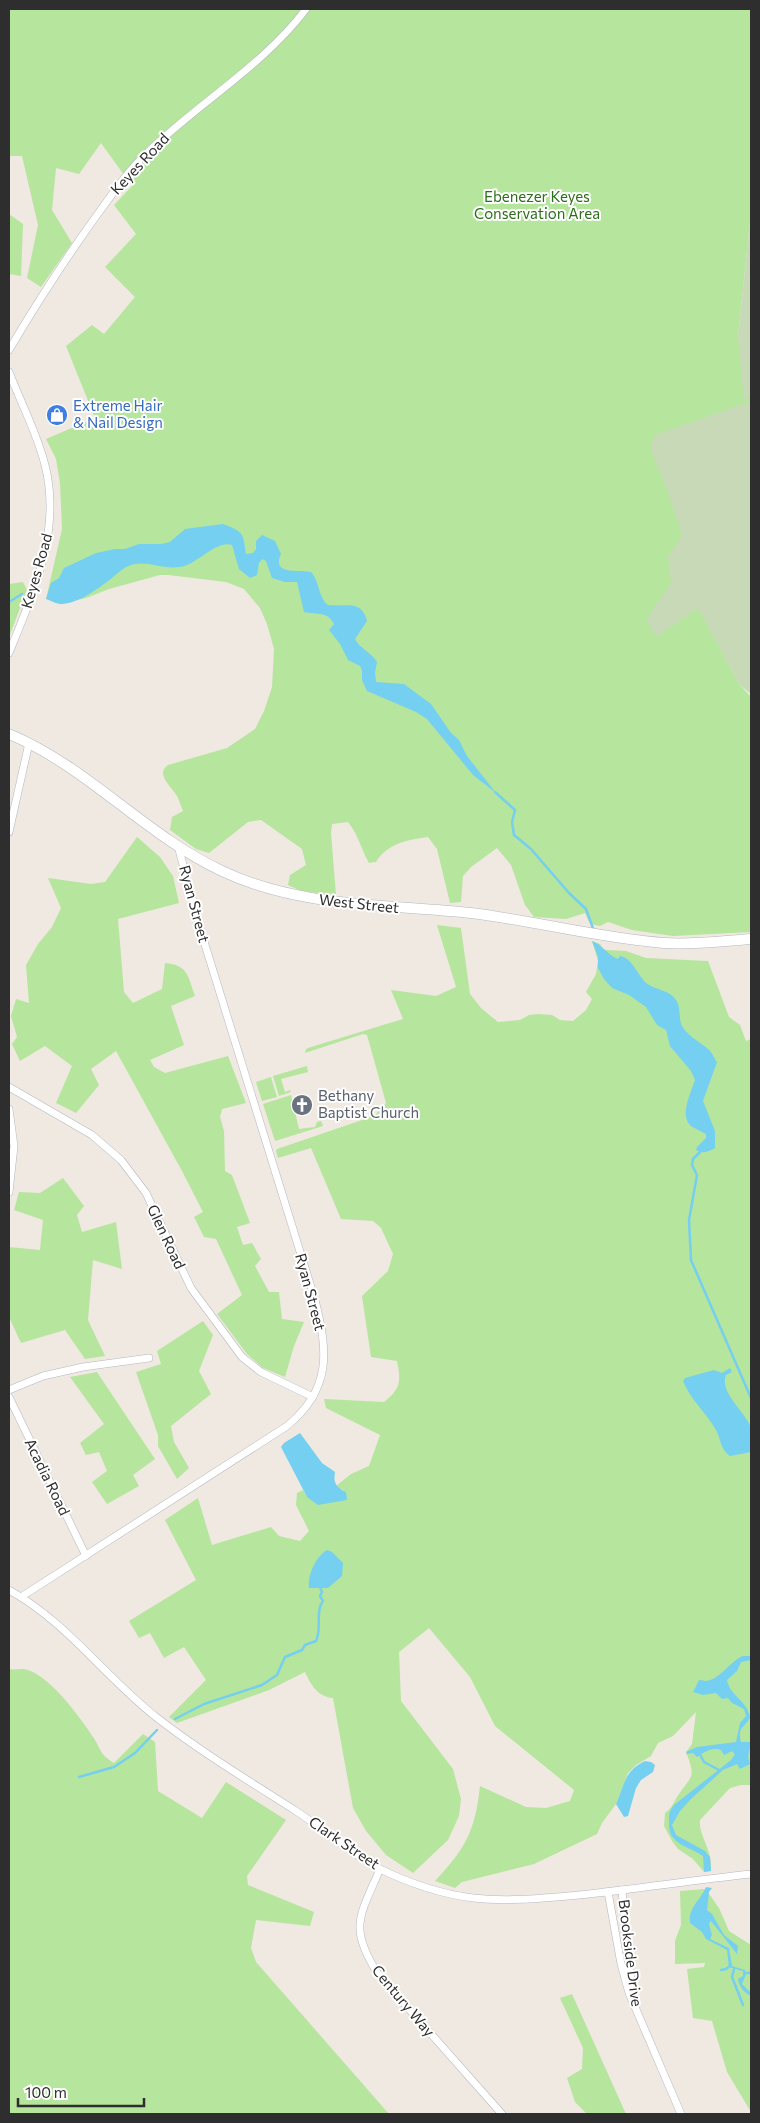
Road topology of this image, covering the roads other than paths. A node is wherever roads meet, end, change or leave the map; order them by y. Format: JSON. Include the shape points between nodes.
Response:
{"nodes":[{"id":1,"x":306,"y":9,"type":"edge"},
{"id":2,"x":9,"y":350,"type":"edge"},
{"id":3,"x":9,"y":372,"type":"edge"},
{"id":4,"x":9,"y":653,"type":"edge"},
{"id":5,"x":9,"y":734,"type":"edge"},
{"id":6,"x":29,"y":743,"type":"junction"},
{"id":7,"x":9,"y":832,"type":"edge"},
{"id":8,"x":178,"y":846,"type":"junction"},
{"id":9,"x":751,"y":939,"type":"edge"},
{"id":10,"x":9,"y":1087,"type":"edge"},
{"id":11,"x":9,"y":1109,"type":"edge"},
{"id":12,"x":9,"y":1192,"type":"edge"},
{"id":13,"x":150,"y":1358,"type":"dead end"},
{"id":14,"x":9,"y":1390,"type":"edge"},
{"id":15,"x":9,"y":1397,"type":"edge"},
{"id":16,"x":313,"y":1397,"type":"junction"},
{"id":17,"x":86,"y":1556,"type":"junction"},
{"id":18,"x":9,"y":1590,"type":"edge"},
{"id":19,"x":21,"y":1597,"type":"junction"},
{"id":20,"x":380,"y":1869,"type":"junction"},
{"id":21,"x":751,"y":1874,"type":"edge"},
{"id":22,"x":622,"y":1890,"type":"junction"},
{"id":23,"x":608,"y":1892,"type":"junction"},
{"id":24,"x":639,"y":2016,"type":"junction"},
{"id":25,"x":502,"y":2114,"type":"edge"},
{"id":26,"x":681,"y":2114,"type":"edge"}],
"edges":[{"from":1,"to":2,"type":"street","name":"Keyes Road","via":[[270,51],[181,122],[135,165],[70,252]]},
{"from":3,"to":4,"type":"street","name":"Keyes Road","via":[[42,454],[51,508],[45,554]]},
{"from":5,"to":6,"type":"main road","name":"West Street"},
{"from":6,"to":7,"type":"street"},
{"from":6,"to":8,"type":"main road","name":"West Street","via":[[73,770]]},
{"from":8,"to":9,"type":"main road","name":"West Street","via":[[235,877],[302,897],[474,914],[666,943]]},
{"from":8,"to":16,"type":"street","name":"Ryan Street","via":[[202,935],[319,1316],[324,1363]]},
{"from":10,"to":16,"type":"street","name":"Glen Road","via":[[92,1135],[117,1156],[143,1188],[190,1288],[242,1358],[261,1372]]},
{"from":11,"to":12,"type":"street","via":[[14,1146]]},
{"from":13,"to":14,"type":"street","via":[[43,1376]]},
{"from":15,"to":17,"type":"street","name":"Acadia Road"},
{"from":16,"to":17,"type":"street","name":"Ryan Street","via":[[287,1426]]},
{"from":17,"to":19,"type":"street","name":"Ryan Street"},
{"from":18,"to":19,"type":"street","name":"Clark Street"},
{"from":19,"to":20,"type":"street","name":"Clark Street","via":[[62,1628],[160,1720]]},
{"from":20,"to":23,"type":"street","name":"Clark Street","via":[[435,1890],[475,1898],[526,1899]]},
{"from":20,"to":25,"type":"street","name":"Century Way","via":[[360,1924],[359,1935],[364,1951],[378,1974]]},
{"from":21,"to":22,"type":"street","name":"Clark Street"},
{"from":22,"to":23,"type":"street","name":"Clark Street"},
{"from":22,"to":24,"type":"street","name":"Brookside Drive","via":[[629,1968]]},
{"from":23,"to":24,"type":"street","name":"Brookside Drive","via":[[624,1976]]},
{"from":24,"to":26,"type":"street","name":"Brookside Drive"}]}
